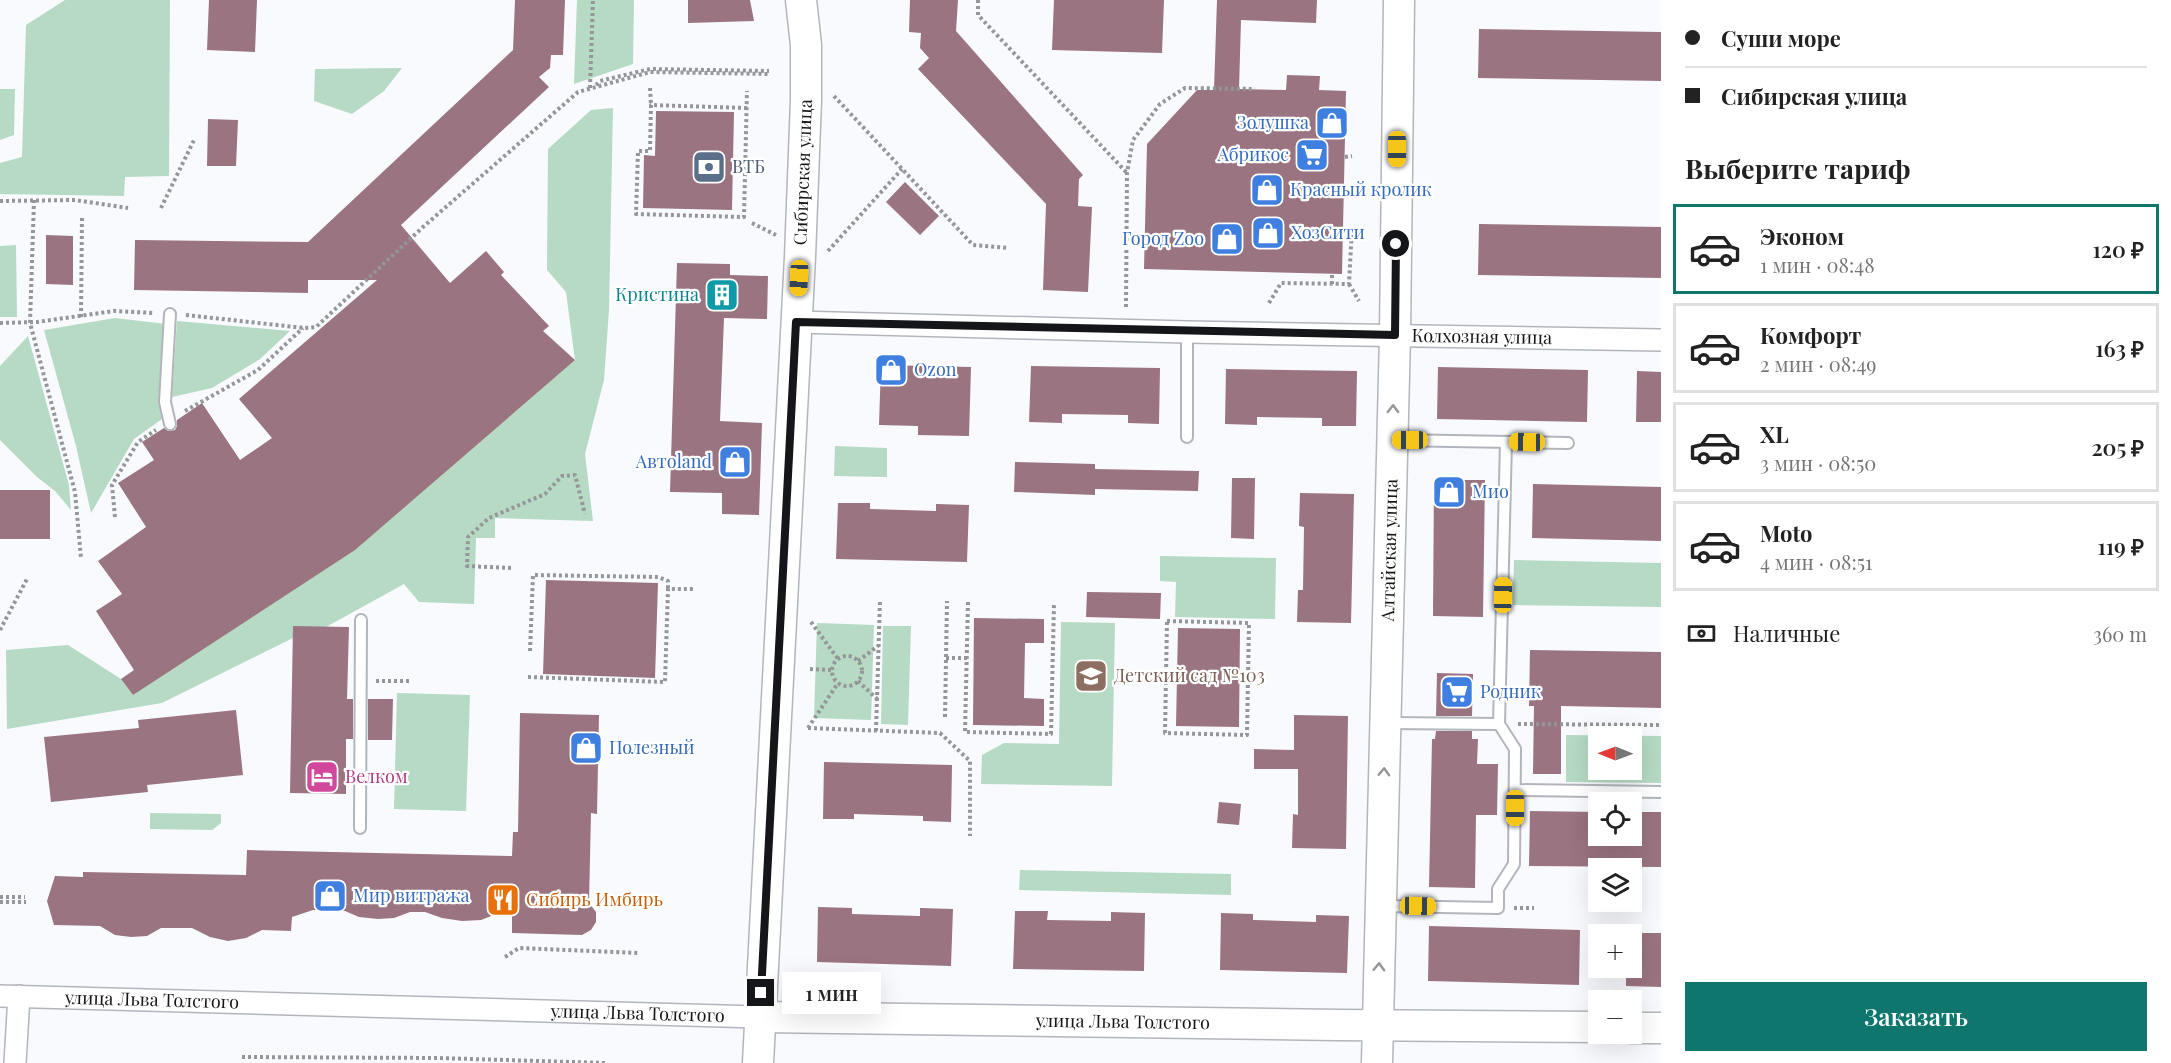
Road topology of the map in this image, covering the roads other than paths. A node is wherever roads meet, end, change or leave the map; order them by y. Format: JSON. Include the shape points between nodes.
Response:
{"nodes":[{"id":1,"x":801,"y":0,"type":"edge"},
{"id":2,"x":1399,"y":0,"type":"edge"},
{"id":3,"x":170,"y":314,"type":"road end"},
{"id":4,"x":796,"y":322,"type":"junction"},
{"id":5,"x":1187,"y":332,"type":"junction"},
{"id":6,"x":1395,"y":335,"type":"junction"},
{"id":7,"x":1661,"y":340,"type":"edge"},
{"id":8,"x":170,"y":423,"type":"road end"},
{"id":9,"x":1187,"y":437,"type":"dead end"},
{"id":10,"x":1392,"y":440,"type":"junction"},
{"id":11,"x":1506,"y":442,"type":"junction"},
{"id":12,"x":1568,"y":443,"type":"dead end"},
{"id":13,"x":362,"y":620,"type":"dead end"},
{"id":14,"x":1385,"y":723,"type":"junction"},
{"id":15,"x":1499,"y":724,"type":"junction"},
{"id":16,"x":1515,"y":790,"type":"junction"},
{"id":17,"x":1661,"y":792,"type":"edge"},
{"id":18,"x":360,"y":828,"type":"dead end"},
{"id":19,"x":1381,"y":906,"type":"junction"},
{"id":20,"x":10,"y":996,"type":"edge"},
{"id":21,"x":759,"y":1017,"type":"junction"},
{"id":22,"x":1378,"y":1026,"type":"junction"},
{"id":23,"x":1588,"y":1027,"type":"edge"},
{"id":24,"x":1642,"y":1028,"type":"edge"},
{"id":25,"x":1661,"y":1028,"type":"edge"},
{"id":26,"x":15,"y":1063,"type":"edge"},
{"id":27,"x":758,"y":1063,"type":"edge"},
{"id":28,"x":1377,"y":1063,"type":"edge"}],
"edges":[{"from":1,"to":4,"type":"main road","name":"Сибирская улица","via":[[806,100]]},
{"from":2,"to":6,"type":"main road","name":"Алтайская улица"},
{"from":3,"to":8,"type":"lane","via":[[165,402]]},
{"from":4,"to":5,"type":"street","name":"Колхозная улица"},
{"from":4,"to":21,"type":"main road","name":"Сибирская улица"},
{"from":5,"to":6,"type":"street","name":"Колхозная улица"},
{"from":5,"to":9,"type":"lane"},
{"from":6,"to":7,"type":"street","name":"Колхозная улица"},
{"from":10,"to":6,"type":"main road","name":"Алтайская улица","one_way":true},
{"from":10,"to":11,"type":"lane"},
{"from":10,"to":14,"type":"main road","name":"Алтайская улица"},
{"from":11,"to":12,"type":"lane"},
{"from":11,"to":15,"type":"lane"},
{"from":13,"to":18,"type":"lane"},
{"from":14,"to":15,"type":"lane"},
{"from":19,"to":14,"type":"main road","name":"Алтайская улица","one_way":true},
{"from":15,"to":16,"type":"lane","via":[[1515,749]]},
{"from":16,"to":17,"type":"lane"},
{"from":16,"to":19,"type":"lane","via":[[1514,864],[1498,889],[1498,908]]},
{"from":22,"to":19,"type":"main road","name":"Алтайская улица","one_way":true},
{"from":20,"to":21,"type":"street","name":"улица Льва Толстого"},
{"from":20,"to":26,"type":"street"},
{"from":21,"to":22,"type":"main road","name":"улица Льва Толстого"},
{"from":21,"to":27,"type":"main road","name":"Сибирская улица"},
{"from":22,"to":23,"type":"main road","name":"улица Льва Толстого"},
{"from":22,"to":28,"type":"main road","name":"Алтайская улица"},
{"from":24,"to":25,"type":"main road"}]}
